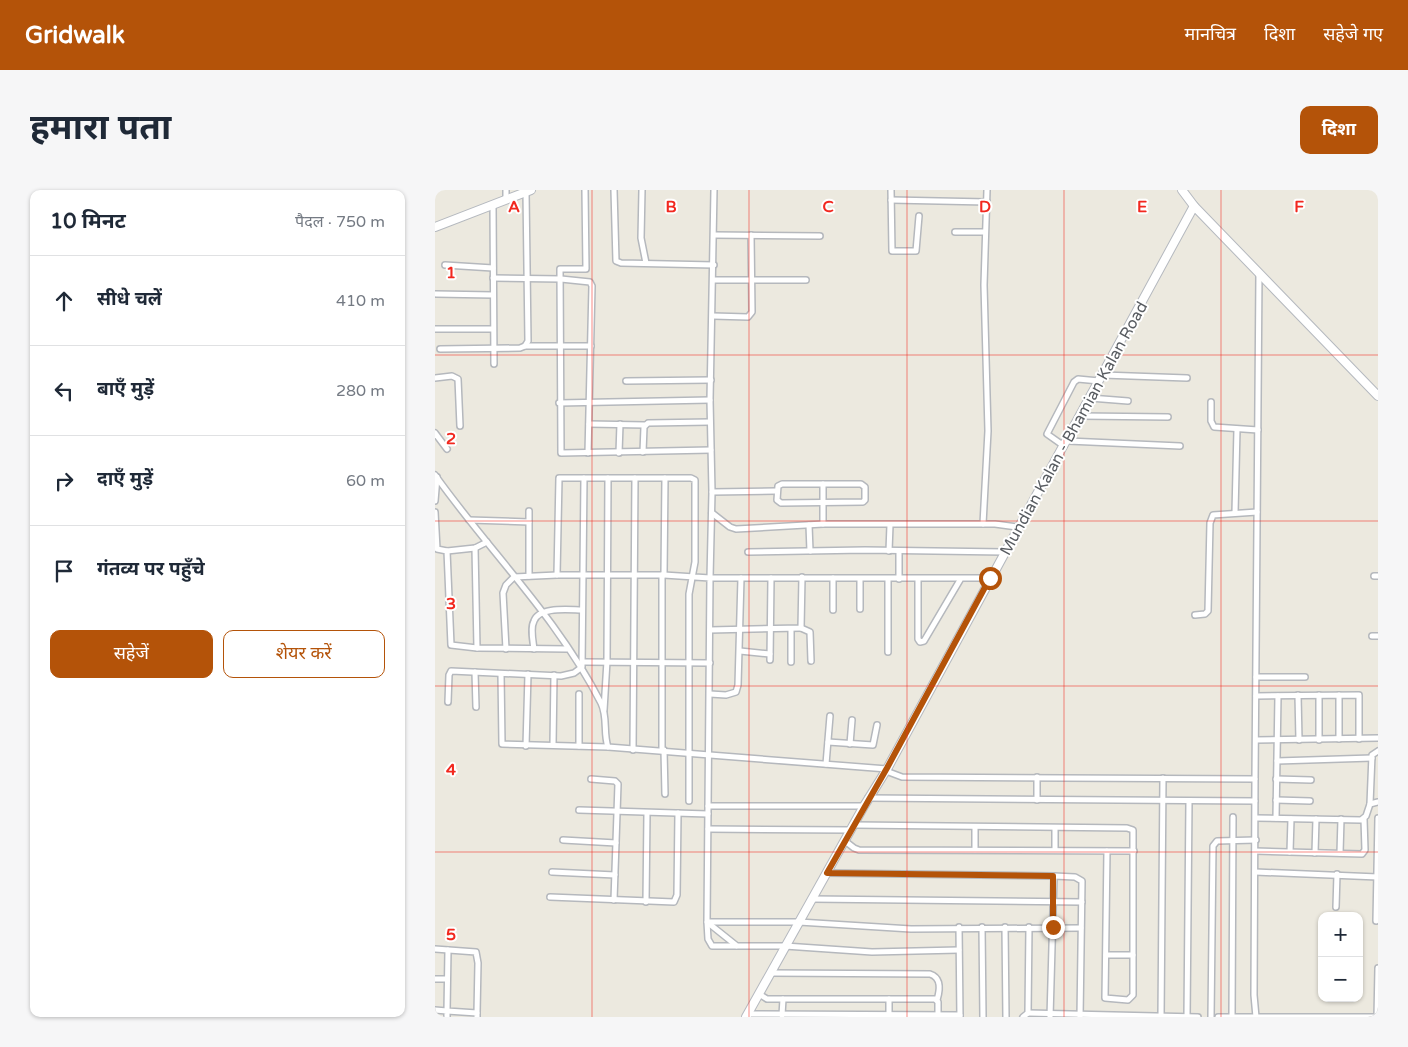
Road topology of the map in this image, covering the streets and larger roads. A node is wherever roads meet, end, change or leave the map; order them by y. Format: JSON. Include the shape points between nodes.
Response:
{"nodes":[{"id":1,"x":506,"y":190,"type":"edge"},
{"id":2,"x":585,"y":190,"type":"edge"},
{"id":3,"x":614,"y":190,"type":"edge"},
{"id":4,"x":642,"y":190,"type":"edge"},
{"id":5,"x":714,"y":190,"type":"edge"},
{"id":6,"x":891,"y":190,"type":"edge"},
{"id":7,"x":987,"y":190,"type":"edge"},
{"id":8,"x":1182,"y":190,"type":"edge"},
{"id":9,"x":529,"y":191,"type":"edge"},
{"id":10,"x":506,"y":200,"type":"junction"},
{"id":11,"x":891,"y":200,"type":"junction"},
{"id":12,"x":987,"y":202,"type":"junction"},
{"id":13,"x":493,"y":205,"type":"junction"},
{"id":14,"x":1194,"y":206,"type":"junction"},
{"id":15,"x":919,"y":216,"type":"dead end"},
{"id":16,"x":435,"y":227,"type":"edge"},
{"id":17,"x":955,"y":232,"type":"dead end"},
{"id":18,"x":985,"y":232,"type":"junction"},
{"id":19,"x":714,"y":235,"type":"junction"},
{"id":20,"x":751,"y":235,"type":"junction"},
{"id":21,"x":821,"y":236,"type":"dead end"},
{"id":22,"x":646,"y":263,"type":"junction"},
{"id":23,"x":445,"y":265,"type":"dead end"},
{"id":24,"x":714,"y":265,"type":"junction"},
{"id":25,"x":493,"y":268,"type":"junction"},
{"id":26,"x":1259,"y":273,"type":"junction"},
{"id":27,"x":493,"y":278,"type":"junction"},
{"id":28,"x":527,"y":278,"type":"junction"},
{"id":29,"x":561,"y":279,"type":"junction"},
{"id":30,"x":713,"y":280,"type":"junction"},
{"id":31,"x":752,"y":280,"type":"junction"},
{"id":32,"x":806,"y":280,"type":"dead end"},
{"id":33,"x":436,"y":294,"type":"edge"},
{"id":34,"x":493,"y":295,"type":"junction"},
{"id":35,"x":713,"y":316,"type":"junction"},
{"id":36,"x":435,"y":328,"type":"edge"},
{"id":37,"x":493,"y":329,"type":"junction"},
{"id":38,"x":525,"y":346,"type":"junction"},
{"id":39,"x":591,"y":346,"type":"junction"},
{"id":40,"x":560,"y":347,"type":"junction"},
{"id":41,"x":493,"y":348,"type":"junction"},
{"id":42,"x":440,"y":349,"type":"dead end"},
{"id":43,"x":494,"y":364,"type":"dead end"},
{"id":44,"x":435,"y":378,"type":"edge"},
{"id":45,"x":1101,"y":378,"type":"junction"},
{"id":46,"x":1187,"y":378,"type":"dead end"},
{"id":47,"x":711,"y":380,"type":"junction"},
{"id":48,"x":626,"y":381,"type":"dead end"},
{"id":49,"x":1378,"y":396,"type":"edge"},
{"id":50,"x":1090,"y":398,"type":"junction"},
{"id":51,"x":710,"y":400,"type":"junction"},
{"id":52,"x":1128,"y":401,"type":"dead end"},
{"id":53,"x":1211,"y":402,"type":"dead end"},
{"id":54,"x":559,"y":403,"type":"junction"},
{"id":55,"x":589,"y":403,"type":"junction"},
{"id":56,"x":1081,"y":416,"type":"junction"},
{"id":57,"x":1168,"y":417,"type":"dead end"},
{"id":58,"x":710,"y":422,"type":"junction"},
{"id":59,"x":589,"y":424,"type":"junction"},
{"id":60,"x":620,"y":424,"type":"junction"},
{"id":61,"x":645,"y":425,"type":"junction"},
{"id":62,"x":460,"y":426,"type":"dead end"},
{"id":63,"x":1237,"y":428,"type":"junction"},
{"id":64,"x":1258,"y":430,"type":"junction"},
{"id":65,"x":435,"y":433,"type":"edge"},
{"id":66,"x":1066,"y":444,"type":"junction"},
{"id":67,"x":1180,"y":446,"type":"dead end"},
{"id":68,"x":447,"y":448,"type":"dead end"},
{"id":69,"x":711,"y":450,"type":"junction"},
{"id":70,"x":619,"y":452,"type":"junction"},
{"id":71,"x":643,"y":452,"type":"junction"},
{"id":72,"x":588,"y":453,"type":"junction"},
{"id":73,"x":436,"y":476,"type":"edge"},
{"id":74,"x":585,"y":478,"type":"junction"},
{"id":75,"x":608,"y":478,"type":"junction"},
{"id":76,"x":635,"y":478,"type":"junction"},
{"id":77,"x":665,"y":478,"type":"junction"},
{"id":78,"x":823,"y":484,"type":"junction"},
{"id":79,"x":776,"y":491,"type":"junction"},
{"id":80,"x":712,"y":492,"type":"junction"},
{"id":81,"x":435,"y":501,"type":"edge"},
{"id":82,"x":823,"y":503,"type":"junction"},
{"id":83,"x":529,"y":510,"type":"dead end"},
{"id":84,"x":435,"y":512,"type":"edge"},
{"id":85,"x":1257,"y":512,"type":"junction"},
{"id":86,"x":712,"y":513,"type":"junction"},
{"id":87,"x":1235,"y":513,"type":"junction"},
{"id":88,"x":469,"y":520,"type":"junction"},
{"id":89,"x":529,"y":522,"type":"junction"},
{"id":90,"x":823,"y":524,"type":"junction"},
{"id":91,"x":983,"y":524,"type":"junction"},
{"id":92,"x":809,"y":525,"type":"junction"},
{"id":93,"x":890,"y":525,"type":"junction"},
{"id":94,"x":1017,"y":527,"type":"junction"},
{"id":95,"x":435,"y":530,"type":"edge"},
{"id":96,"x":487,"y":542,"type":"junction"},
{"id":97,"x":475,"y":548,"type":"junction"},
{"id":98,"x":447,"y":551,"type":"junction"},
{"id":99,"x":810,"y":551,"type":"junction"},
{"id":100,"x":889,"y":551,"type":"junction"},
{"id":101,"x":899,"y":551,"type":"junction"},
{"id":102,"x":748,"y":552,"type":"dead end"},
{"id":103,"x":1004,"y":552,"type":"junction"},
{"id":104,"x":557,"y":575,"type":"junction"},
{"id":105,"x":583,"y":575,"type":"junction"},
{"id":106,"x":634,"y":575,"type":"junction"},
{"id":107,"x":663,"y":575,"type":"junction"},
{"id":108,"x":529,"y":576,"type":"junction"},
{"id":109,"x":607,"y":576,"type":"junction"},
{"id":110,"x":691,"y":576,"type":"junction"},
{"id":111,"x":514,"y":577,"type":"junction"},
{"id":112,"x":711,"y":578,"type":"junction"},
{"id":113,"x":741,"y":578,"type":"junction"},
{"id":114,"x":771,"y":578,"type":"junction"},
{"id":115,"x":802,"y":578,"type":"junction"},
{"id":116,"x":833,"y":578,"type":"junction"},
{"id":117,"x":859,"y":578,"type":"junction"},
{"id":118,"x":990,"y":578,"type":"junction"},
{"id":119,"x":899,"y":579,"type":"junction"},
{"id":120,"x":918,"y":579,"type":"junction"},
{"id":121,"x":888,"y":580,"type":"junction"},
{"id":122,"x":961,"y":580,"type":"junction"},
{"id":123,"x":860,"y":609,"type":"dead end"},
{"id":124,"x":582,"y":610,"type":"junction"},
{"id":125,"x":833,"y":610,"type":"dead end"},
{"id":126,"x":543,"y":612,"type":"junction"},
{"id":127,"x":1195,"y":615,"type":"dead end"},
{"id":128,"x":770,"y":628,"type":"junction"},
{"id":129,"x":801,"y":628,"type":"junction"},
{"id":130,"x":740,"y":629,"type":"junction"},
{"id":131,"x":791,"y":629,"type":"junction"},
{"id":132,"x":710,"y":630,"type":"junction"},
{"id":133,"x":477,"y":648,"type":"junction"},
{"id":134,"x":506,"y":648,"type":"junction"},
{"id":135,"x":567,"y":648,"type":"junction"},
{"id":136,"x":534,"y":649,"type":"junction"},
{"id":137,"x":740,"y":652,"type":"junction"},
{"id":138,"x":888,"y":652,"type":"dead end"},
{"id":139,"x":770,"y":654,"type":"junction"},
{"id":140,"x":770,"y":660,"type":"dead end"},
{"id":141,"x":607,"y":661,"type":"junction"},
{"id":142,"x":811,"y":661,"type":"dead end"},
{"id":143,"x":583,"y":662,"type":"junction"},
{"id":144,"x":633,"y":662,"type":"junction"},
{"id":145,"x":661,"y":662,"type":"junction"},
{"id":146,"x":689,"y":662,"type":"junction"},
{"id":147,"x":710,"y":662,"type":"junction"},
{"id":148,"x":791,"y":662,"type":"dead end"},
{"id":149,"x":581,"y":669,"type":"junction"},
{"id":150,"x":475,"y":672,"type":"junction"},
{"id":151,"x":501,"y":674,"type":"junction"},
{"id":152,"x":528,"y":674,"type":"junction"},
{"id":153,"x":554,"y":675,"type":"junction"},
{"id":154,"x":1305,"y":677,"type":"dead end"},
{"id":155,"x":1256,"y":678,"type":"junction"},
{"id":156,"x":579,"y":694,"type":"dead end"},
{"id":157,"x":710,"y":694,"type":"junction"},
{"id":158,"x":1299,"y":695,"type":"junction"},
{"id":159,"x":1319,"y":695,"type":"junction"},
{"id":160,"x":1339,"y":695,"type":"junction"},
{"id":161,"x":1256,"y":696,"type":"junction"},
{"id":162,"x":1278,"y":696,"type":"junction"},
{"id":163,"x":448,"y":702,"type":"dead end"},
{"id":164,"x":476,"y":707,"type":"dead end"},
{"id":165,"x":604,"y":711,"type":"junction"},
{"id":166,"x":830,"y":716,"type":"dead end"},
{"id":167,"x":852,"y":720,"type":"dead end"},
{"id":168,"x":877,"y":725,"type":"dead end"},
{"id":169,"x":1378,"y":738,"type":"edge"},
{"id":170,"x":1339,"y":739,"type":"junction"},
{"id":171,"x":1359,"y":739,"type":"junction"},
{"id":172,"x":1256,"y":740,"type":"junction"},
{"id":173,"x":1278,"y":740,"type":"junction"},
{"id":174,"x":1299,"y":740,"type":"junction"},
{"id":175,"x":1319,"y":740,"type":"junction"},
{"id":176,"x":828,"y":742,"type":"junction"},
{"id":177,"x":850,"y":744,"type":"junction"},
{"id":178,"x":553,"y":745,"type":"junction"},
{"id":179,"x":526,"y":746,"type":"junction"},
{"id":180,"x":579,"y":746,"type":"junction"},
{"id":181,"x":609,"y":747,"type":"junction"},
{"id":182,"x":633,"y":750,"type":"junction"},
{"id":183,"x":663,"y":750,"type":"junction"},
{"id":184,"x":1378,"y":751,"type":"edge"},
{"id":185,"x":689,"y":752,"type":"junction"},
{"id":186,"x":708,"y":753,"type":"junction"},
{"id":187,"x":1372,"y":758,"type":"junction"},
{"id":188,"x":1277,"y":761,"type":"junction"},
{"id":189,"x":826,"y":764,"type":"junction"},
{"id":190,"x":887,"y":770,"type":"junction"},
{"id":191,"x":1037,"y":777,"type":"junction"},
{"id":192,"x":1163,"y":778,"type":"junction"},
{"id":193,"x":591,"y":779,"type":"dead end"},
{"id":194,"x":1255,"y":779,"type":"junction"},
{"id":195,"x":1276,"y":779,"type":"junction"},
{"id":196,"x":1311,"y":780,"type":"dead end"},
{"id":197,"x":665,"y":794,"type":"dead end"},
{"id":198,"x":868,"y":798,"type":"junction"},
{"id":199,"x":689,"y":800,"type":"dead end"},
{"id":200,"x":1037,"y":800,"type":"junction"},
{"id":201,"x":1276,"y":800,"type":"junction"},
{"id":202,"x":1189,"y":801,"type":"junction"},
{"id":203,"x":1255,"y":801,"type":"junction"},
{"id":204,"x":1162,"y":802,"type":"junction"},
{"id":205,"x":1310,"y":802,"type":"dead end"},
{"id":206,"x":1378,"y":802,"type":"edge"},
{"id":207,"x":1370,"y":804,"type":"junction"},
{"id":208,"x":708,"y":806,"type":"junction"},
{"id":209,"x":864,"y":806,"type":"junction"},
{"id":210,"x":579,"y":810,"type":"dead end"},
{"id":211,"x":617,"y":812,"type":"junction"},
{"id":212,"x":647,"y":813,"type":"junction"},
{"id":213,"x":678,"y":813,"type":"junction"},
{"id":214,"x":708,"y":814,"type":"junction"},
{"id":215,"x":1233,"y":817,"type":"dead end"},
{"id":216,"x":1366,"y":817,"type":"junction"},
{"id":217,"x":1255,"y":818,"type":"junction"},
{"id":218,"x":1276,"y":818,"type":"junction"},
{"id":219,"x":1378,"y":818,"type":"edge"},
{"id":220,"x":1291,"y":819,"type":"junction"},
{"id":221,"x":1316,"y":819,"type":"junction"},
{"id":222,"x":1341,"y":819,"type":"junction"},
{"id":223,"x":975,"y":827,"type":"junction"},
{"id":224,"x":852,"y":828,"type":"junction"},
{"id":225,"x":1055,"y":828,"type":"junction"},
{"id":226,"x":708,"y":829,"type":"junction"},
{"id":227,"x":563,"y":840,"type":"dead end"},
{"id":228,"x":1233,"y":840,"type":"junction"},
{"id":229,"x":1255,"y":840,"type":"junction"},
{"id":230,"x":845,"y":841,"type":"junction"},
{"id":231,"x":616,"y":843,"type":"junction"},
{"id":232,"x":975,"y":850,"type":"junction"},
{"id":233,"x":1055,"y":850,"type":"junction"},
{"id":234,"x":1107,"y":851,"type":"junction"},
{"id":235,"x":1134,"y":851,"type":"junction"},
{"id":236,"x":1255,"y":851,"type":"junction"},
{"id":237,"x":1290,"y":852,"type":"junction"},
{"id":238,"x":1315,"y":853,"type":"junction"},
{"id":239,"x":1340,"y":853,"type":"junction"},
{"id":240,"x":552,"y":872,"type":"dead end"},
{"id":241,"x":1255,"y":872,"type":"junction"},
{"id":242,"x":827,"y":873,"type":"junction"},
{"id":243,"x":1337,"y":874,"type":"junction"},
{"id":244,"x":615,"y":875,"type":"junction"},
{"id":245,"x":1053,"y":876,"type":"junction"},
{"id":246,"x":1377,"y":877,"type":"edge"},
{"id":247,"x":550,"y":897,"type":"dead end"},
{"id":248,"x":812,"y":899,"type":"junction"},
{"id":249,"x":615,"y":900,"type":"junction"},
{"id":250,"x":645,"y":902,"type":"junction"},
{"id":251,"x":1053,"y":902,"type":"junction"},
{"id":252,"x":1082,"y":902,"type":"junction"},
{"id":253,"x":1336,"y":907,"type":"dead end"},
{"id":254,"x":1376,"y":921,"type":"dead end"},
{"id":255,"x":707,"y":922,"type":"junction"},
{"id":256,"x":799,"y":922,"type":"junction"},
{"id":257,"x":959,"y":927,"type":"junction"},
{"id":258,"x":982,"y":927,"type":"junction"},
{"id":259,"x":1005,"y":927,"type":"junction"},
{"id":260,"x":1029,"y":927,"type":"junction"},
{"id":261,"x":1053,"y":927,"type":"junction"},
{"id":262,"x":1081,"y":928,"type":"junction"},
{"id":263,"x":737,"y":946,"type":"junction"},
{"id":264,"x":785,"y":946,"type":"junction"},
{"id":265,"x":435,"y":949,"type":"edge"},
{"id":266,"x":448,"y":950,"type":"junction"},
{"id":267,"x":959,"y":950,"type":"junction"},
{"id":268,"x":1106,"y":955,"type":"junction"},
{"id":269,"x":1133,"y":955,"type":"junction"},
{"id":270,"x":1378,"y":968,"type":"edge"},
{"id":271,"x":771,"y":973,"type":"junction"},
{"id":272,"x":435,"y":979,"type":"edge"},
{"id":273,"x":447,"y":979,"type":"junction"},
{"id":274,"x":759,"y":994,"type":"junction"},
{"id":275,"x":1378,"y":995,"type":"edge"},
{"id":276,"x":783,"y":999,"type":"junction"},
{"id":277,"x":889,"y":999,"type":"junction"},
{"id":278,"x":937,"y":1000,"type":"junction"},
{"id":279,"x":435,"y":1010,"type":"edge"},
{"id":280,"x":1028,"y":1013,"type":"junction"},
{"id":281,"x":447,"y":1014,"type":"edge"},
{"id":282,"x":477,"y":1015,"type":"edge"},
{"id":283,"x":783,"y":1015,"type":"junction"},
{"id":284,"x":889,"y":1015,"type":"junction"},
{"id":285,"x":938,"y":1015,"type":"junction"},
{"id":286,"x":1050,"y":1015,"type":"edge"},
{"id":287,"x":1080,"y":1015,"type":"edge"},
{"id":288,"x":747,"y":1016,"type":"edge"},
{"id":289,"x":852,"y":1016,"type":"edge"},
{"id":290,"x":960,"y":1016,"type":"edge"},
{"id":291,"x":1107,"y":1016,"type":"edge"},
{"id":292,"x":1133,"y":1016,"type":"edge"},
{"id":293,"x":1161,"y":1016,"type":"edge"},
{"id":294,"x":983,"y":1017,"type":"edge"},
{"id":295,"x":1006,"y":1017,"type":"edge"},
{"id":296,"x":1023,"y":1017,"type":"edge"},
{"id":297,"x":1187,"y":1017,"type":"edge"},
{"id":298,"x":1198,"y":1017,"type":"edge"},
{"id":299,"x":1211,"y":1017,"type":"edge"},
{"id":300,"x":1218,"y":1017,"type":"edge"},
{"id":301,"x":1232,"y":1017,"type":"edge"},
{"id":302,"x":1236,"y":1017,"type":"edge"},
{"id":303,"x":1256,"y":1017,"type":"edge"},
{"id":304,"x":1279,"y":1017,"type":"edge"},
{"id":305,"x":1378,"y":1017,"type":"edge"}],
"edges":[{"from":1,"to":10,"type":"street"},
{"from":2,"to":29,"type":"street","via":[[586,269],[561,269]]},
{"from":3,"to":22,"type":"street","via":[[616,260]]},
{"from":4,"to":22,"type":"street","via":[[641,238]]},
{"from":5,"to":19,"type":"street"},
{"from":6,"to":11,"type":"street"},
{"from":7,"to":12,"type":"street"},
{"from":8,"to":14,"type":"street"},
{"from":9,"to":10,"type":"street"},
{"from":9,"to":28,"type":"street"},
{"from":10,"to":13,"type":"street"},
{"from":11,"to":12,"type":"street"},
{"from":11,"to":15,"type":"street","via":[[891,251],[916,251]]},
{"from":12,"to":18,"type":"street"},
{"from":13,"to":16,"type":"street"},
{"from":13,"to":25,"type":"street"},
{"from":14,"to":26,"type":"street"},
{"from":14,"to":45,"type":"street","name":"Mundian Kalan - Bhamian Kalan Road"},
{"from":17,"to":18,"type":"street"},
{"from":18,"to":91,"type":"street","via":[[988,431]]},
{"from":19,"to":20,"type":"street"},
{"from":19,"to":24,"type":"street"},
{"from":20,"to":21,"type":"street"},
{"from":20,"to":31,"type":"street"},
{"from":22,"to":24,"type":"street"},
{"from":23,"to":25,"type":"street"},
{"from":24,"to":30,"type":"street"},
{"from":25,"to":27,"type":"street"},
{"from":26,"to":49,"type":"street"},
{"from":26,"to":64,"type":"street"},
{"from":27,"to":28,"type":"street"},
{"from":27,"to":34,"type":"street"},
{"from":28,"to":29,"type":"street"},
{"from":28,"to":38,"type":"street","via":[[528,341]]},
{"from":29,"to":39,"type":"street","via":[[585,280],[592,286]]},
{"from":29,"to":40,"type":"street"},
{"from":30,"to":31,"type":"street"},
{"from":30,"to":35,"type":"street"},
{"from":31,"to":32,"type":"street"},
{"from":31,"to":35,"type":"street","via":[[751,315]]},
{"from":33,"to":34,"type":"street"},
{"from":34,"to":37,"type":"street"},
{"from":35,"to":47,"type":"street"},
{"from":36,"to":37,"type":"street"},
{"from":37,"to":41,"type":"street"},
{"from":38,"to":40,"type":"street"},
{"from":38,"to":41,"type":"street"},
{"from":39,"to":40,"type":"street"},
{"from":39,"to":55,"type":"street"},
{"from":40,"to":54,"type":"street"},
{"from":41,"to":42,"type":"street"},
{"from":41,"to":43,"type":"street"},
{"from":44,"to":62,"type":"street","via":[[453,376],[458,379]]},
{"from":45,"to":46,"type":"street"},
{"from":45,"to":50,"type":"street","name":"Mundian Kalan - Bhamian Kalan Road"},
{"from":45,"to":66,"type":"street","via":[[1076,380],[1052,424],[1048,436]]},
{"from":47,"to":48,"type":"street"},
{"from":47,"to":51,"type":"street"},
{"from":50,"to":52,"type":"street"},
{"from":50,"to":56,"type":"street","name":"Mundian Kalan - Bhamian Kalan Road"},
{"from":51,"to":55,"type":"street"},
{"from":51,"to":58,"type":"street"},
{"from":53,"to":63,"type":"street","via":[[1214,427]]},
{"from":54,"to":55,"type":"street"},
{"from":54,"to":72,"type":"street","via":[[561,452]]},
{"from":55,"to":59,"type":"street"},
{"from":56,"to":57,"type":"street"},
{"from":56,"to":66,"type":"street","name":"Mundian Kalan - Bhamian Kalan Road"},
{"from":58,"to":61,"type":"street"},
{"from":58,"to":69,"type":"street"},
{"from":59,"to":60,"type":"street"},
{"from":59,"to":72,"type":"street"},
{"from":60,"to":61,"type":"street"},
{"from":60,"to":70,"type":"street"},
{"from":61,"to":71,"type":"street"},
{"from":63,"to":64,"type":"street"},
{"from":63,"to":87,"type":"street"},
{"from":64,"to":85,"type":"street"},
{"from":65,"to":68,"type":"street"},
{"from":66,"to":67,"type":"street"},
{"from":66,"to":94,"type":"street","name":"Mundian Kalan - Bhamian Kalan Road"},
{"from":69,"to":71,"type":"street"},
{"from":69,"to":80,"type":"street"},
{"from":70,"to":71,"type":"street"},
{"from":70,"to":72,"type":"street"},
{"from":73,"to":81,"type":"street"},
{"from":73,"to":88,"type":"street"},
{"from":74,"to":75,"type":"street"},
{"from":74,"to":104,"type":"street","via":[[558,480]]},
{"from":74,"to":105,"type":"street"},
{"from":75,"to":76,"type":"street"},
{"from":75,"to":109,"type":"street"},
{"from":76,"to":77,"type":"street"},
{"from":76,"to":106,"type":"street"},
{"from":77,"to":107,"type":"street"},
{"from":77,"to":110,"type":"street","via":[[695,480],[695,562]]},
{"from":78,"to":79,"type":"street","via":[[782,484]]},
{"from":78,"to":82,"type":"street"},
{"from":78,"to":82,"type":"street","via":[[861,484],[865,487],[863,502]]},
{"from":79,"to":80,"type":"street"},
{"from":79,"to":82,"type":"street","via":[[777,500],[781,503]]},
{"from":80,"to":86,"type":"street"},
{"from":82,"to":90,"type":"street"},
{"from":83,"to":89,"type":"street"},
{"from":84,"to":95,"type":"street"},
{"from":85,"to":87,"type":"street"},
{"from":85,"to":155,"type":"street"},
{"from":86,"to":92,"type":"street","via":[[736,529]]},
{"from":86,"to":112,"type":"street"},
{"from":87,"to":127,"type":"street","via":[[1216,514],[1211,518],[1208,611]]},
{"from":88,"to":89,"type":"street"},
{"from":88,"to":96,"type":"street"},
{"from":89,"to":108,"type":"street"},
{"from":90,"to":92,"type":"street"},
{"from":90,"to":93,"type":"street"},
{"from":91,"to":93,"type":"street"},
{"from":91,"to":94,"type":"street"},
{"from":92,"to":99,"type":"street"},
{"from":93,"to":100,"type":"street"},
{"from":94,"to":103,"type":"street","name":"Mundian Kalan - Bhamian Kalan Road"},
{"from":95,"to":98,"type":"street","via":[[438,550]]},
{"from":96,"to":97,"type":"street"},
{"from":96,"to":111,"type":"street"},
{"from":97,"to":98,"type":"street"},
{"from":97,"to":133,"type":"street"},
{"from":98,"to":133,"type":"street","via":[[450,644]]},
{"from":99,"to":100,"type":"street"},
{"from":99,"to":102,"type":"street"},
{"from":100,"to":101,"type":"street"},
{"from":101,"to":103,"type":"street"},
{"from":101,"to":119,"type":"street"},
{"from":103,"to":118,"type":"street","name":"Mundian Kalan - Bhamian Kalan Road"},
{"from":104,"to":105,"type":"street"},
{"from":104,"to":108,"type":"street"},
{"from":105,"to":109,"type":"street"},
{"from":105,"to":124,"type":"street"},
{"from":106,"to":107,"type":"street"},
{"from":106,"to":109,"type":"street"},
{"from":106,"to":144,"type":"street"},
{"from":107,"to":110,"type":"street"},
{"from":107,"to":145,"type":"street"},
{"from":108,"to":111,"type":"street"},
{"from":109,"to":141,"type":"street"},
{"from":110,"to":112,"type":"street"},
{"from":110,"to":146,"type":"street"},
{"from":111,"to":126,"type":"street"},
{"from":111,"to":134,"type":"street","via":[[504,588]]},
{"from":112,"to":113,"type":"street"},
{"from":112,"to":132,"type":"street"},
{"from":113,"to":114,"type":"street"},
{"from":113,"to":130,"type":"street"},
{"from":114,"to":115,"type":"street"},
{"from":114,"to":128,"type":"street"},
{"from":115,"to":116,"type":"street"},
{"from":115,"to":129,"type":"street"},
{"from":116,"to":117,"type":"street"},
{"from":116,"to":125,"type":"street"},
{"from":117,"to":121,"type":"street"},
{"from":117,"to":123,"type":"street"},
{"from":118,"to":122,"type":"street"},
{"from":118,"to":190,"type":"street","name":"Mundian Kalan - Bhamian Kalan Road"},
{"from":119,"to":120,"type":"street"},
{"from":119,"to":121,"type":"street"},
{"from":120,"to":122,"type":"street"},
{"from":120,"to":122,"type":"street","via":[[920,642]]},
{"from":121,"to":138,"type":"street"},
{"from":124,"to":126,"type":"street"},
{"from":124,"to":143,"type":"street"},
{"from":126,"to":135,"type":"street"},
{"from":126,"to":136,"type":"street","via":[[533,622]]},
{"from":128,"to":130,"type":"street"},
{"from":128,"to":131,"type":"street"},
{"from":128,"to":139,"type":"street"},
{"from":129,"to":131,"type":"street"},
{"from":129,"to":142,"type":"street","via":[[810,632]]},
{"from":130,"to":132,"type":"street"},
{"from":130,"to":137,"type":"street"},
{"from":131,"to":148,"type":"street"},
{"from":132,"to":147,"type":"street"},
{"from":133,"to":134,"type":"street"},
{"from":134,"to":136,"type":"street"},
{"from":135,"to":136,"type":"street"},
{"from":135,"to":149,"type":"street"},
{"from":137,"to":139,"type":"street"},
{"from":137,"to":157,"type":"street","via":[[736,692]]},
{"from":139,"to":140,"type":"street"},
{"from":141,"to":143,"type":"street"},
{"from":141,"to":144,"type":"street"},
{"from":141,"to":165,"type":"street"},
{"from":143,"to":149,"type":"street"},
{"from":144,"to":145,"type":"street"},
{"from":144,"to":182,"type":"street"},
{"from":145,"to":146,"type":"street"},
{"from":145,"to":183,"type":"street"},
{"from":146,"to":147,"type":"street"},
{"from":146,"to":185,"type":"street"},
{"from":147,"to":157,"type":"street"},
{"from":149,"to":153,"type":"street","via":[[569,675]]},
{"from":149,"to":165,"type":"street"},
{"from":150,"to":151,"type":"street"},
{"from":150,"to":163,"type":"street","via":[[450,672]]},
{"from":150,"to":164,"type":"street"},
{"from":151,"to":152,"type":"street"},
{"from":151,"to":179,"type":"street","via":[[501,742]]},
{"from":152,"to":153,"type":"street"},
{"from":152,"to":179,"type":"street"},
{"from":153,"to":178,"type":"street"},
{"from":154,"to":155,"type":"street"},
{"from":155,"to":161,"type":"street"},
{"from":156,"to":180,"type":"street"},
{"from":157,"to":186,"type":"street"},
{"from":158,"to":159,"type":"street"},
{"from":158,"to":162,"type":"street"},
{"from":158,"to":174,"type":"street"},
{"from":159,"to":160,"type":"street"},
{"from":159,"to":175,"type":"street"},
{"from":160,"to":170,"type":"street"},
{"from":160,"to":171,"type":"street","via":[[1359,695]]},
{"from":161,"to":162,"type":"street"},
{"from":161,"to":172,"type":"street"},
{"from":162,"to":173,"type":"street"},
{"from":165,"to":181,"type":"street"},
{"from":166,"to":176,"type":"street"},
{"from":167,"to":177,"type":"street"},
{"from":168,"to":177,"type":"street","via":[[873,745]]},
{"from":169,"to":171,"type":"street"},
{"from":170,"to":171,"type":"street"},
{"from":170,"to":175,"type":"street"},
{"from":172,"to":173,"type":"street"},
{"from":172,"to":194,"type":"street"},
{"from":173,"to":174,"type":"street"},
{"from":173,"to":188,"type":"street"},
{"from":174,"to":175,"type":"street"},
{"from":176,"to":177,"type":"street"},
{"from":176,"to":189,"type":"street"},
{"from":178,"to":179,"type":"street"},
{"from":178,"to":180,"type":"street"},
{"from":180,"to":181,"type":"street"},
{"from":181,"to":182,"type":"street"},
{"from":182,"to":183,"type":"street"},
{"from":183,"to":185,"type":"street"},
{"from":183,"to":197,"type":"street"},
{"from":184,"to":187,"type":"street"},
{"from":185,"to":186,"type":"street"},
{"from":185,"to":199,"type":"street"},
{"from":186,"to":189,"type":"street"},
{"from":186,"to":208,"type":"street"},
{"from":187,"to":188,"type":"street"},
{"from":187,"to":207,"type":"street"},
{"from":188,"to":195,"type":"street"},
{"from":189,"to":190,"type":"street"},
{"from":190,"to":191,"type":"street","via":[[902,777]]},
{"from":190,"to":198,"type":"street","name":"Mundian Kalan - Bhamian Kalan Road"},
{"from":191,"to":192,"type":"street"},
{"from":191,"to":200,"type":"street"},
{"from":192,"to":194,"type":"street"},
{"from":192,"to":204,"type":"street"},
{"from":193,"to":211,"type":"street","via":[[617,782]]},
{"from":194,"to":203,"type":"street"},
{"from":195,"to":196,"type":"street"},
{"from":195,"to":201,"type":"street"},
{"from":198,"to":200,"type":"street"},
{"from":198,"to":209,"type":"street","name":"Mundian Kalan - Bhamian Kalan Road"},
{"from":200,"to":204,"type":"street"},
{"from":201,"to":205,"type":"street"},
{"from":201,"to":218,"type":"street"},
{"from":202,"to":203,"type":"street"},
{"from":202,"to":204,"type":"street"},
{"from":202,"to":297,"type":"street"},
{"from":203,"to":217,"type":"street"},
{"from":204,"to":293,"type":"street"},
{"from":206,"to":207,"type":"street"},
{"from":207,"to":216,"type":"street"},
{"from":208,"to":209,"type":"street"},
{"from":208,"to":214,"type":"street"},
{"from":209,"to":224,"type":"street","name":"Mundian Kalan - Bhamian Kalan Road"},
{"from":210,"to":211,"type":"street"},
{"from":211,"to":212,"type":"street"},
{"from":211,"to":231,"type":"street"},
{"from":212,"to":213,"type":"street"},
{"from":212,"to":250,"type":"street"},
{"from":213,"to":214,"type":"street"},
{"from":213,"to":250,"type":"street","via":[[676,899]]},
{"from":214,"to":226,"type":"street"},
{"from":215,"to":228,"type":"street"},
{"from":216,"to":219,"type":"street"},
{"from":216,"to":222,"type":"street"},
{"from":216,"to":239,"type":"street","via":[[1364,852]]},
{"from":217,"to":218,"type":"street"},
{"from":217,"to":229,"type":"street"},
{"from":218,"to":220,"type":"street"},
{"from":219,"to":246,"type":"street"},
{"from":220,"to":221,"type":"street"},
{"from":220,"to":237,"type":"street"},
{"from":221,"to":222,"type":"street"},
{"from":221,"to":238,"type":"street"},
{"from":222,"to":239,"type":"street"},
{"from":223,"to":224,"type":"street"},
{"from":223,"to":225,"type":"street"},
{"from":223,"to":232,"type":"street"},
{"from":224,"to":226,"type":"street"},
{"from":224,"to":230,"type":"street","name":"Mundian Kalan - Bhamian Kalan Road"},
{"from":225,"to":233,"type":"street"},
{"from":225,"to":235,"type":"street","via":[[1131,829]]},
{"from":226,"to":255,"type":"street"},
{"from":227,"to":231,"type":"street"},
{"from":228,"to":229,"type":"street"},
{"from":228,"to":299,"type":"street","via":[[1217,841],[1213,846]]},
{"from":228,"to":301,"type":"street"},
{"from":229,"to":236,"type":"street"},
{"from":230,"to":232,"type":"street","via":[[859,850]]},
{"from":230,"to":242,"type":"street","name":"Mundian Kalan - Bhamian Kalan Road"},
{"from":231,"to":244,"type":"street"},
{"from":232,"to":233,"type":"street"},
{"from":233,"to":234,"type":"street"},
{"from":234,"to":235,"type":"street"},
{"from":234,"to":268,"type":"street"},
{"from":235,"to":269,"type":"street"},
{"from":236,"to":237,"type":"street"},
{"from":236,"to":241,"type":"street"},
{"from":237,"to":238,"type":"street"},
{"from":238,"to":239,"type":"street"},
{"from":240,"to":244,"type":"street"},
{"from":241,"to":243,"type":"street"},
{"from":241,"to":303,"type":"street"},
{"from":242,"to":245,"type":"street"},
{"from":242,"to":248,"type":"street","name":"Mundian Kalan - Bhamian Kalan Road"},
{"from":243,"to":246,"type":"street"},
{"from":243,"to":253,"type":"street"},
{"from":244,"to":249,"type":"street"},
{"from":245,"to":251,"type":"street"},
{"from":245,"to":252,"type":"street","via":[[1079,878]]},
{"from":246,"to":254,"type":"street"},
{"from":247,"to":249,"type":"street"},
{"from":248,"to":251,"type":"street"},
{"from":248,"to":256,"type":"street","name":"Mundian Kalan - Bhamian Kalan Road"},
{"from":249,"to":250,"type":"street"},
{"from":251,"to":252,"type":"street"},
{"from":251,"to":261,"type":"street"},
{"from":252,"to":262,"type":"street"},
{"from":255,"to":256,"type":"street"},
{"from":255,"to":263,"type":"street"},
{"from":255,"to":263,"type":"street","via":[[712,946]]},
{"from":256,"to":257,"type":"street","via":[[872,928]]},
{"from":256,"to":264,"type":"street","name":"Mundian Kalan - Bhamian Kalan Road"},
{"from":257,"to":258,"type":"street"},
{"from":257,"to":267,"type":"street"},
{"from":258,"to":259,"type":"street"},
{"from":258,"to":294,"type":"street"},
{"from":259,"to":260,"type":"street"},
{"from":259,"to":295,"type":"street"},
{"from":260,"to":261,"type":"street"},
{"from":260,"to":280,"type":"street"},
{"from":261,"to":262,"type":"street"},
{"from":261,"to":286,"type":"street"},
{"from":262,"to":287,"type":"street"},
{"from":263,"to":264,"type":"street"},
{"from":264,"to":267,"type":"street","via":[[872,952]]},
{"from":264,"to":271,"type":"street","name":"Mundian Kalan - Bhamian Kalan Road"},
{"from":265,"to":266,"type":"street"},
{"from":266,"to":273,"type":"street"},
{"from":266,"to":282,"type":"street","via":[[476,952]]},
{"from":267,"to":290,"type":"street"},
{"from":268,"to":269,"type":"street"},
{"from":268,"to":269,"type":"street","via":[[1105,997],[1108,1000],[1128,1000],[1132,997]]},
{"from":270,"to":275,"type":"street"},
{"from":271,"to":274,"type":"street","name":"Mundian Kalan - Bhamian Kalan Road"},
{"from":271,"to":278,"type":"street","via":[[929,974],[939,984]]},
{"from":272,"to":273,"type":"street"},
{"from":273,"to":281,"type":"street"},
{"from":274,"to":276,"type":"street","via":[[763,998]]},
{"from":274,"to":288,"type":"street","name":"Mundian Kalan - Bhamian Kalan Road"},
{"from":275,"to":305,"type":"street"},
{"from":276,"to":277,"type":"street"},
{"from":276,"to":283,"type":"street"},
{"from":277,"to":278,"type":"street"},
{"from":277,"to":284,"type":"street"},
{"from":278,"to":285,"type":"street"},
{"from":279,"to":281,"type":"street"},
{"from":280,"to":286,"type":"street"},
{"from":280,"to":296,"type":"street"},
{"from":281,"to":282,"type":"street"},
{"from":283,"to":288,"type":"street"},
{"from":283,"to":289,"type":"street"},
{"from":284,"to":285,"type":"street"},
{"from":284,"to":289,"type":"street"},
{"from":285,"to":290,"type":"street"},
{"from":286,"to":287,"type":"street"},
{"from":287,"to":291,"type":"street"},
{"from":291,"to":292,"type":"street"},
{"from":292,"to":293,"type":"street"},
{"from":293,"to":297,"type":"street"},
{"from":297,"to":298,"type":"street"},
{"from":300,"to":301,"type":"street"},
{"from":301,"to":302,"type":"street"},
{"from":302,"to":303,"type":"street"},
{"from":303,"to":304,"type":"street"},
{"from":304,"to":305,"type":"street"}]}
